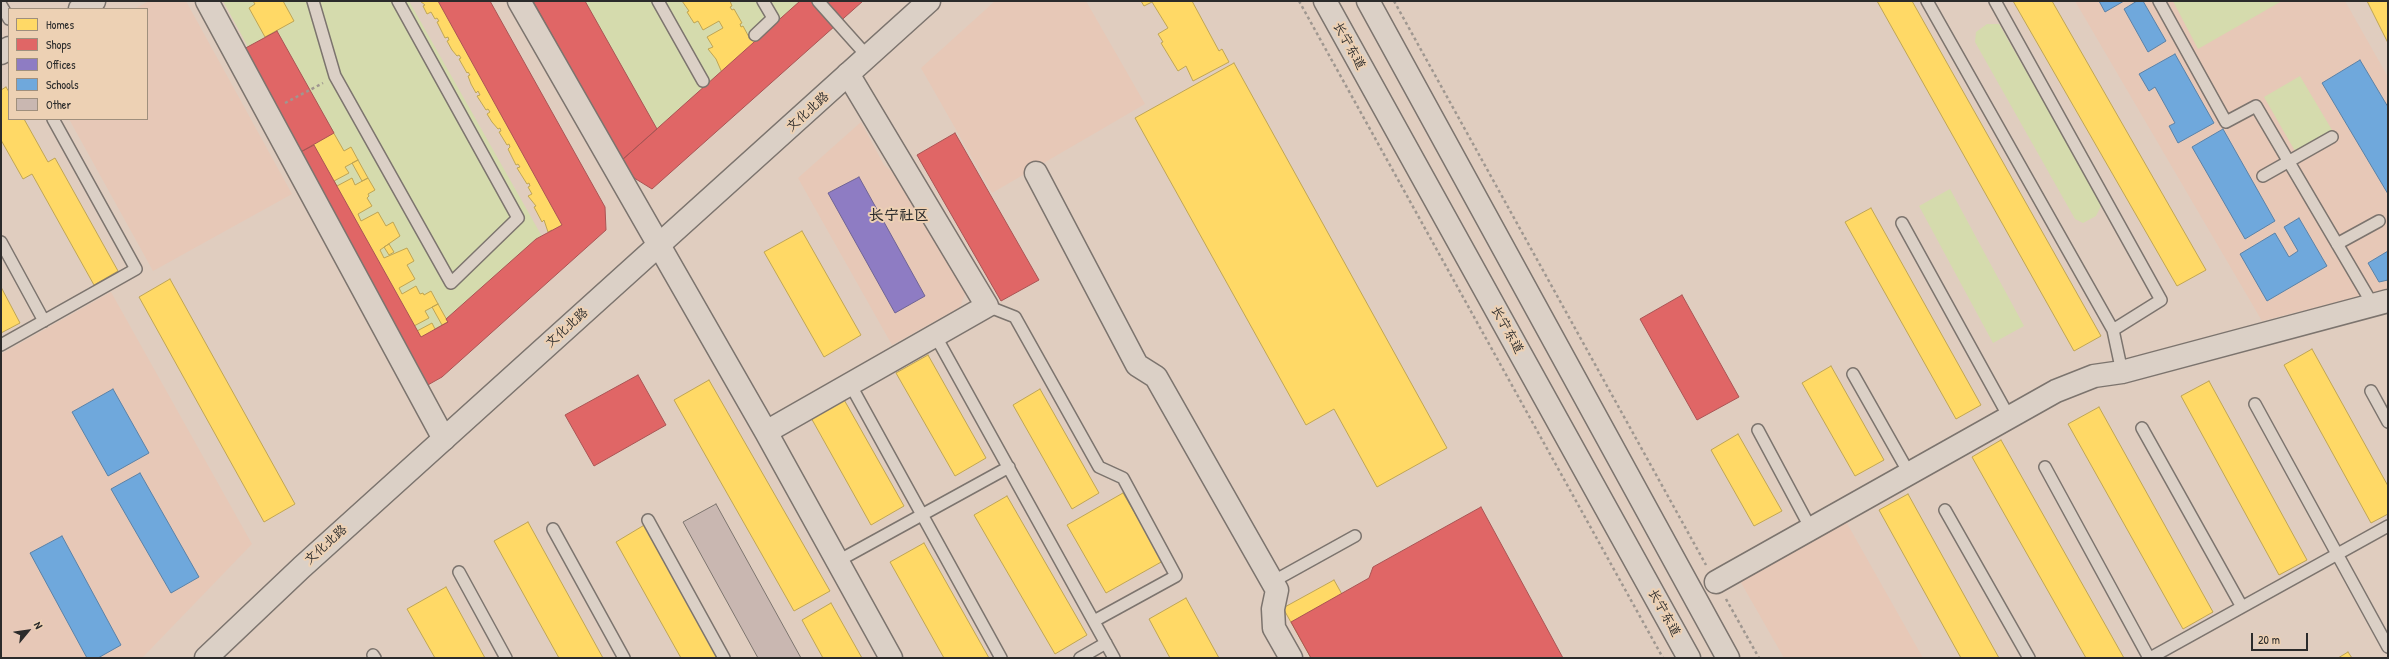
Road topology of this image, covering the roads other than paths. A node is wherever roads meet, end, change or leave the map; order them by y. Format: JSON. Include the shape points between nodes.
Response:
{"nodes":[{"id":1,"x":94,"y":1,"type":"edge"},
{"id":2,"x":207,"y":1,"type":"edge"},
{"id":3,"x":313,"y":1,"type":"edge"},
{"id":4,"x":398,"y":1,"type":"edge"},
{"id":5,"x":519,"y":1,"type":"edge"},
{"id":6,"x":658,"y":1,"type":"edge"},
{"id":7,"x":818,"y":1,"type":"edge"},
{"id":8,"x":929,"y":1,"type":"edge"},
{"id":9,"x":1325,"y":1,"type":"edge"},
{"id":10,"x":1368,"y":1,"type":"edge"},
{"id":11,"x":1927,"y":1,"type":"edge"},
{"id":12,"x":1994,"y":1,"type":"edge"},
{"id":13,"x":2159,"y":1,"type":"edge"},
{"id":14,"x":766,"y":2,"type":"edge"},
{"id":15,"x":1,"y":4,"type":"edge"},
{"id":16,"x":82,"y":8,"type":"edge"},
{"id":17,"x":8,"y":17,"type":"edge"},
{"id":18,"x":755,"y":35,"type":"dead end"},
{"id":19,"x":868,"y":57,"type":"junction"},
{"id":20,"x":848,"y":74,"type":"junction"},
{"id":21,"x":703,"y":81,"type":"dead end"},
{"id":22,"x":55,"y":120,"type":"edge"},
{"id":23,"x":2332,"y":137,"type":"dead end"},
{"id":24,"x":2289,"y":162,"type":"junction"},
{"id":25,"x":1036,"y":173,"type":"dead end"},
{"id":26,"x":2263,"y":176,"type":"dead end"},
{"id":27,"x":2379,"y":221,"type":"dead end"},
{"id":28,"x":1902,"y":223,"type":"dead end"},
{"id":29,"x":1,"y":242,"type":"edge"},
{"id":30,"x":2337,"y":244,"type":"junction"},
{"id":31,"x":658,"y":246,"type":"junction"},
{"id":32,"x":2381,"y":303,"type":"edge"},
{"id":33,"x":987,"y":306,"type":"junction"},
{"id":34,"x":44,"y":321,"type":"junction"},
{"id":35,"x":2113,"y":330,"type":"junction"},
{"id":36,"x":935,"y":335,"type":"junction"},
{"id":37,"x":1,"y":345,"type":"edge"},
{"id":38,"x":2122,"y":372,"type":"junction"},
{"id":39,"x":1853,"y":374,"type":"dead end"},
{"id":40,"x":850,"y":384,"type":"junction"},
{"id":41,"x":2371,"y":390,"type":"dead end"},
{"id":42,"x":2254,"y":404,"type":"dead end"},
{"id":43,"x":2010,"y":417,"type":"junction"},
{"id":44,"x":2388,"y":422,"type":"edge"},
{"id":45,"x":2142,"y":428,"type":"dead end"},
{"id":46,"x":1758,"y":430,"type":"dead end"},
{"id":47,"x":766,"y":432,"type":"junction"},
{"id":48,"x":444,"y":439,"type":"junction"},
{"id":49,"x":1009,"y":467,"type":"junction"},
{"id":50,"x":2045,"y":467,"type":"dead end"},
{"id":51,"x":1909,"y":474,"type":"junction"},
{"id":52,"x":1945,"y":510,"type":"dead end"},
{"id":53,"x":922,"y":514,"type":"junction"},
{"id":54,"x":648,"y":520,"type":"dead end"},
{"id":55,"x":2388,"y":526,"type":"edge"},
{"id":56,"x":553,"y":529,"type":"dead end"},
{"id":57,"x":1811,"y":529,"type":"junction"},
{"id":58,"x":1355,"y":536,"type":"dead end"},
{"id":59,"x":2337,"y":553,"type":"junction"},
{"id":60,"x":838,"y":561,"type":"junction"},
{"id":61,"x":459,"y":572,"type":"dead end"},
{"id":62,"x":1272,"y":582,"type":"junction"},
{"id":63,"x":1716,"y":582,"type":"road end"},
{"id":64,"x":2242,"y":607,"type":"junction"},
{"id":65,"x":1094,"y":622,"type":"junction"},
{"id":66,"x":1106,"y":643,"type":"junction"},
{"id":67,"x":2388,"y":647,"type":"edge"},
{"id":68,"x":206,"y":658,"type":"edge"},
{"id":69,"x":506,"y":658,"type":"edge"},
{"id":70,"x":624,"y":658,"type":"edge"},
{"id":71,"x":724,"y":658,"type":"edge"},
{"id":72,"x":891,"y":658,"type":"edge"},
{"id":73,"x":1001,"y":658,"type":"edge"},
{"id":74,"x":1080,"y":658,"type":"edge"},
{"id":75,"x":1114,"y":658,"type":"edge"},
{"id":76,"x":1291,"y":658,"type":"edge"},
{"id":77,"x":1689,"y":658,"type":"edge"},
{"id":78,"x":1728,"y":658,"type":"edge"},
{"id":79,"x":2029,"y":658,"type":"edge"},
{"id":80,"x":2149,"y":658,"type":"edge"}],
"edges":[{"from":1,"to":16,"type":"street"},
{"from":2,"to":48,"type":"street"},
{"from":3,"to":4,"type":"lane","via":[[335,76],[451,283],[518,218]]},
{"from":5,"to":31,"type":"street"},
{"from":6,"to":21,"type":"lane"},
{"from":7,"to":19,"type":"lane"},
{"from":8,"to":19,"type":"street","name":"文化北路"},
{"from":9,"to":77,"type":"street","name":"长宁东道"},
{"from":10,"to":78,"type":"street"},
{"from":11,"to":35,"type":"lane"},
{"from":12,"to":35,"type":"lane","via":[[2161,300]]},
{"from":13,"to":24,"type":"lane","via":[[2226,122],[2256,106]]},
{"from":14,"to":18,"type":"lane","via":[[773,18]]},
{"from":15,"to":17,"type":"lane"},
{"from":19,"to":20,"type":"street","name":"文化北路"},
{"from":20,"to":31,"type":"street","name":"文化北路"},
{"from":20,"to":33,"type":"street"},
{"from":22,"to":34,"type":"lane","via":[[136,270]]},
{"from":23,"to":24,"type":"lane"},
{"from":24,"to":26,"type":"lane"},
{"from":24,"to":30,"type":"lane"},
{"from":25,"to":62,"type":"street","via":[[1138,365],[1156,377]]},
{"from":27,"to":30,"type":"lane"},
{"from":28,"to":43,"type":"lane"},
{"from":29,"to":34,"type":"lane"},
{"from":30,"to":32,"type":"lane"},
{"from":31,"to":47,"type":"street"},
{"from":31,"to":48,"type":"street","name":"文化北路"},
{"from":32,"to":38,"type":"street"},
{"from":33,"to":36,"type":"street"},
{"from":33,"to":65,"type":"lane","via":[[1015,317],[1100,467],[1123,478],[1176,576]]},
{"from":34,"to":37,"type":"lane"},
{"from":35,"to":38,"type":"lane"},
{"from":36,"to":40,"type":"street"},
{"from":36,"to":49,"type":"lane"},
{"from":38,"to":43,"type":"street","via":[[2094,376],[2056,391]]},
{"from":39,"to":51,"type":"lane"},
{"from":40,"to":47,"type":"street"},
{"from":40,"to":53,"type":"lane"},
{"from":41,"to":44,"type":"lane"},
{"from":42,"to":59,"type":"lane"},
{"from":43,"to":51,"type":"street"},
{"from":45,"to":64,"type":"lane"},
{"from":46,"to":57,"type":"lane"},
{"from":47,"to":60,"type":"street"},
{"from":48,"to":68,"type":"street","name":"文化北路"},
{"from":49,"to":53,"type":"lane"},
{"from":49,"to":65,"type":"lane"},
{"from":50,"to":80,"type":"lane"},
{"from":51,"to":57,"type":"street"},
{"from":52,"to":79,"type":"lane"},
{"from":53,"to":60,"type":"lane"},
{"from":53,"to":73,"type":"lane"},
{"from":54,"to":71,"type":"lane"},
{"from":55,"to":59,"type":"lane"},
{"from":56,"to":70,"type":"lane"},
{"from":57,"to":63,"type":"street"},
{"from":58,"to":62,"type":"lane"},
{"from":59,"to":64,"type":"lane"},
{"from":59,"to":67,"type":"lane"},
{"from":60,"to":72,"type":"street"},
{"from":61,"to":69,"type":"lane"},
{"from":62,"to":76,"type":"street","via":[[1277,590],[1273,609],[1274,628]]},
{"from":64,"to":80,"type":"lane"},
{"from":65,"to":66,"type":"lane"},
{"from":66,"to":74,"type":"lane"},
{"from":66,"to":75,"type":"lane"}]}
